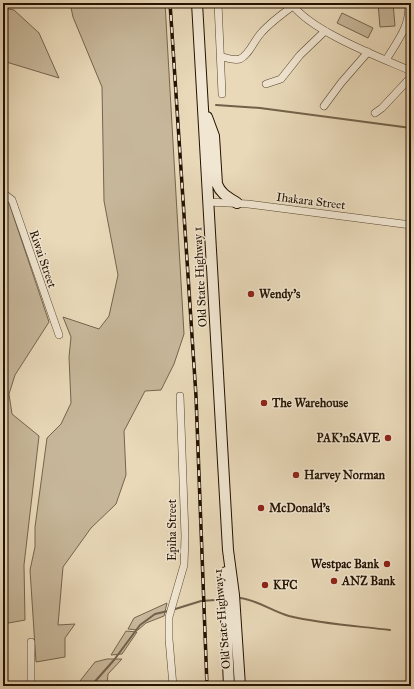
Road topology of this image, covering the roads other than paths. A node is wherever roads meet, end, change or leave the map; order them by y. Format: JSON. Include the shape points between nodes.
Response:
{"nodes":[{"id":1,"x":197,"y":3,"type":"edge"},
{"id":2,"x":218,"y":3,"type":"edge"},
{"id":3,"x":408,"y":3,"type":"edge"},
{"id":4,"x":292,"y":4,"type":"edge"},
{"id":5,"x":410,"y":15,"type":"edge"},
{"id":6,"x":325,"y":31,"type":"junction"},
{"id":7,"x":368,"y":52,"type":"junction"},
{"id":8,"x":222,"y":56,"type":"junction"},
{"id":9,"x":386,"y":60,"type":"junction"},
{"id":10,"x":411,"y":71,"type":"edge"},
{"id":11,"x":411,"y":77,"type":"edge"},
{"id":12,"x":266,"y":84,"type":"dead end"},
{"id":13,"x":222,"y":94,"type":"dead end"},
{"id":14,"x":203,"y":105,"type":"junction"},
{"id":15,"x":324,"y":106,"type":"dead end"},
{"id":16,"x":375,"y":113,"type":"dead end"},
{"id":17,"x":3,"y":193,"type":"edge"},
{"id":18,"x":208,"y":202,"type":"junction"},
{"id":19,"x":237,"y":203,"type":"junction"},
{"id":20,"x":411,"y":225,"type":"edge"},
{"id":21,"x":59,"y":335,"type":"dead end"},
{"id":22,"x":180,"y":396,"type":"dead end"},
{"id":23,"x":230,"y":599,"type":"junction"},
{"id":24,"x":31,"y":642,"type":"dead end"},
{"id":25,"x":31,"y":686,"type":"edge"},
{"id":26,"x":173,"y":686,"type":"edge"},
{"id":27,"x":229,"y":686,"type":"edge"},
{"id":28,"x":240,"y":686,"type":"edge"}],
"edges":[{"from":1,"to":14,"type":"main road","name":"Old State Highway 1"},
{"from":2,"to":8,"type":"street"},
{"from":3,"to":5,"type":"street"},
{"from":4,"to":6,"type":"street"},
{"from":4,"to":8,"type":"street","via":[[260,34],[241,58],[237,60]]},
{"from":5,"to":9,"type":"street"},
{"from":6,"to":7,"type":"street"},
{"from":6,"to":12,"type":"street","via":[[300,55],[281,79]]},
{"from":7,"to":9,"type":"street"},
{"from":7,"to":15,"type":"street"},
{"from":8,"to":13,"type":"street"},
{"from":9,"to":10,"type":"street"},
{"from":11,"to":16,"type":"street"},
{"from":14,"to":18,"type":"main road","name":"Old State Highway 1"},
{"from":14,"to":19,"type":"main road","via":[[214,136],[217,184],[222,194]]},
{"from":17,"to":21,"type":"street","name":"Riwai Street","via":[[12,200]]},
{"from":18,"to":19,"type":"street","name":"Ihakara Street"},
{"from":18,"to":23,"type":"main road","name":"Old State Highway 1"},
{"from":19,"to":20,"type":"street","name":"Ihakara Street"},
{"from":22,"to":26,"type":"street","name":"Epiha Street","via":[[185,536],[184,564],[169,617]]},
{"from":23,"to":27,"type":"main road","name":"Old State Highway 1"},
{"from":23,"to":28,"type":"main road","name":"Old State Highway 1"},
{"from":24,"to":25,"type":"street"}]}
